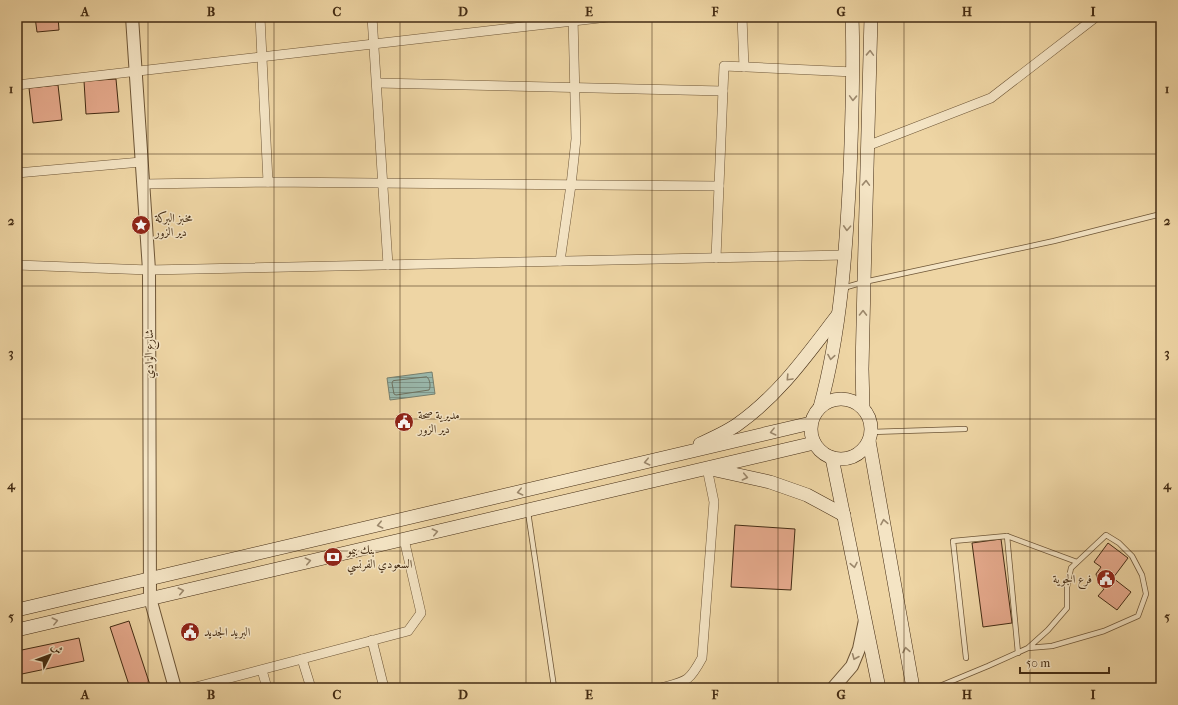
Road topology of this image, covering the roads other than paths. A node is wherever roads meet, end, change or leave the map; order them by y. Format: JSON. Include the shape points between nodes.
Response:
{"nodes":[{"id":1,"x":132,"y":17,"type":"edge"},
{"id":2,"x":260,"y":17,"type":"edge"},
{"id":3,"x":372,"y":17,"type":"edge"},
{"id":4,"x":608,"y":17,"type":"edge"},
{"id":5,"x":742,"y":17,"type":"edge"},
{"id":6,"x":852,"y":17,"type":"edge"},
{"id":7,"x":871,"y":17,"type":"edge"},
{"id":8,"x":1096,"y":17,"type":"edge"},
{"id":9,"x":573,"y":19,"type":"edge"},
{"id":10,"x":374,"y":44,"type":"junction"},
{"id":11,"x":262,"y":57,"type":"junction"},
{"id":12,"x":744,"y":67,"type":"junction"},
{"id":13,"x":135,"y":72,"type":"junction"},
{"id":14,"x":854,"y":72,"type":"junction"},
{"id":15,"x":377,"y":83,"type":"junction"},
{"id":16,"x":17,"y":85,"type":"edge"},
{"id":17,"x":575,"y":87,"type":"junction"},
{"id":18,"x":723,"y":91,"type":"junction"},
{"id":19,"x":867,"y":146,"type":"junction"},
{"id":20,"x":141,"y":162,"type":"junction"},
{"id":21,"x":17,"y":173,"type":"edge"},
{"id":22,"x":268,"y":182,"type":"junction"},
{"id":23,"x":383,"y":183,"type":"junction"},
{"id":24,"x":143,"y":184,"type":"junction"},
{"id":25,"x":571,"y":185,"type":"junction"},
{"id":26,"x":719,"y":186,"type":"junction"},
{"id":27,"x":1161,"y":214,"type":"edge"},
{"id":28,"x":846,"y":255,"type":"junction"},
{"id":29,"x":716,"y":258,"type":"junction"},
{"id":30,"x":560,"y":261,"type":"junction"},
{"id":31,"x":17,"y":265,"type":"edge"},
{"id":32,"x":388,"y":265,"type":"junction"},
{"id":33,"x":149,"y":270,"type":"junction"},
{"id":34,"x":864,"y":282,"type":"junction"},
{"id":35,"x":841,"y":288,"type":"junction"},
{"id":36,"x":838,"y":314,"type":"junction"},
{"id":37,"x":820,"y":407,"type":"junction"},
{"id":38,"x":863,"y":408,"type":"junction"},
{"id":39,"x":811,"y":423,"type":"junction"},
{"id":40,"x":966,"y":429,"type":"dead end"},
{"id":41,"x":870,"y":436,"type":"junction"},
{"id":42,"x":814,"y":443,"type":"junction"},
{"id":43,"x":681,"y":454,"type":"junction"},
{"id":44,"x":832,"y":458,"type":"junction"},
{"id":45,"x":707,"y":468,"type":"junction"},
{"id":46,"x":528,"y":510,"type":"junction"},
{"id":47,"x":844,"y":515,"type":"junction"},
{"id":48,"x":1007,"y":536,"type":"junction"},
{"id":49,"x":404,"y":539,"type":"junction"},
{"id":50,"x":1077,"y":562,"type":"junction"},
{"id":51,"x":150,"y":579,"type":"junction"},
{"id":52,"x":150,"y":598,"type":"junction"},
{"id":53,"x":17,"y":610,"type":"edge"},
{"id":54,"x":865,"y":620,"type":"junction"},
{"id":55,"x":17,"y":630,"type":"edge"},
{"id":56,"x":372,"y":640,"type":"junction"},
{"id":57,"x":1028,"y":648,"type":"junction"},
{"id":58,"x":1018,"y":653,"type":"junction"},
{"id":59,"x":966,"y":658,"type":"dead end"},
{"id":60,"x":302,"y":659,"type":"junction"},
{"id":61,"x":262,"y":670,"type":"junction"},
{"id":62,"x":554,"y":687,"type":"dead end"},
{"id":63,"x":175,"y":688,"type":"edge"},
{"id":64,"x":192,"y":688,"type":"edge"},
{"id":65,"x":267,"y":688,"type":"edge"},
{"id":66,"x":311,"y":688,"type":"edge"},
{"id":67,"x":384,"y":688,"type":"edge"},
{"id":68,"x":662,"y":688,"type":"edge"},
{"id":69,"x":833,"y":688,"type":"edge"},
{"id":70,"x":879,"y":688,"type":"edge"},
{"id":71,"x":913,"y":688,"type":"edge"},
{"id":72,"x":935,"y":688,"type":"edge"}],
"edges":[{"from":1,"to":13,"type":"street","name":"شارع الوادي"},
{"from":2,"to":11,"type":"street"},
{"from":3,"to":10,"type":"street"},
{"from":4,"to":9,"type":"street"},
{"from":5,"to":12,"type":"street"},
{"from":6,"to":14,"type":"main road"},
{"from":19,"to":7,"type":"main road","one_way":true},
{"from":8,"to":19,"type":"street","via":[[991,98]]},
{"from":9,"to":10,"type":"street"},
{"from":9,"to":17,"type":"street"},
{"from":10,"to":11,"type":"street"},
{"from":10,"to":15,"type":"street"},
{"from":11,"to":13,"type":"street"},
{"from":11,"to":22,"type":"street"},
{"from":12,"to":14,"type":"street"},
{"from":12,"to":18,"type":"street","via":[[724,66]]},
{"from":13,"to":16,"type":"street"},
{"from":13,"to":20,"type":"street","name":"شارع الوادي"},
{"from":14,"to":28,"type":"main road","one_way":true},
{"from":15,"to":17,"type":"street"},
{"from":15,"to":23,"type":"street"},
{"from":17,"to":18,"type":"street"},
{"from":17,"to":25,"type":"street","via":[[576,139]]},
{"from":18,"to":26,"type":"street"},
{"from":34,"to":19,"type":"main road","one_way":true},
{"from":20,"to":21,"type":"street"},
{"from":20,"to":24,"type":"street","name":"شارع الوادي"},
{"from":22,"to":23,"type":"street"},
{"from":22,"to":24,"type":"street"},
{"from":23,"to":25,"type":"street"},
{"from":23,"to":32,"type":"street"},
{"from":24,"to":33,"type":"street","name":"شارع الوادي"},
{"from":25,"to":26,"type":"street"},
{"from":25,"to":30,"type":"street"},
{"from":26,"to":29,"type":"street"},
{"from":27,"to":34,"type":"lane","via":[[1054,241]]},
{"from":28,"to":29,"type":"street"},
{"from":28,"to":35,"type":"main road"},
{"from":29,"to":30,"type":"street"},
{"from":30,"to":32,"type":"street"},
{"from":31,"to":33,"type":"street"},
{"from":32,"to":33,"type":"street"},
{"from":33,"to":51,"type":"street","name":"شارع الوادي"},
{"from":34,"to":35,"type":"lane"},
{"from":38,"to":34,"type":"main road","one_way":true},
{"from":35,"to":36,"type":"main road"},
{"from":36,"to":37,"type":"main road","one_way":true},
{"from":36,"to":43,"type":"main road","one_way":true,"via":[[795,371],[768,400],[737,425]]},
{"from":37,"to":38,"type":"main road","via":[[827,402],[846,399]]},
{"from":37,"to":39,"type":"main road"},
{"from":38,"to":41,"type":"main road","via":[[871,423]]},
{"from":39,"to":42,"type":"main road"},
{"from":39,"to":43,"type":"main road","one_way":true},
{"from":40,"to":41,"type":"lane"},
{"from":41,"to":44,"type":"main road","via":[[865,448],[858,455],[845,459]]},
{"from":71,"to":41,"type":"main road","one_way":true},
{"from":42,"to":44,"type":"main road","via":[[819,450]]},
{"from":42,"to":45,"type":"main road"},
{"from":43,"to":51,"type":"main road","one_way":true},
{"from":44,"to":47,"type":"main road"},
{"from":45,"to":46,"type":"main road"},
{"from":45,"to":47,"type":"main road","one_way":true,"via":[[770,482],[807,495]]},
{"from":45,"to":68,"type":"street","via":[[714,502],[702,658],[693,675],[682,683]]},
{"from":49,"to":46,"type":"main road","one_way":true},
{"from":46,"to":62,"type":"lane"},
{"from":47,"to":54,"type":"main road","one_way":true},
{"from":48,"to":50,"type":"lane"},
{"from":48,"to":58,"type":"lane"},
{"from":48,"to":59,"type":"lane","via":[[953,541]]},
{"from":52,"to":49,"type":"main road","one_way":true},
{"from":49,"to":56,"type":"street","via":[[421,613],[408,631]]},
{"from":50,"to":57,"type":"lane","via":[[1071,568],[1067,587],[1067,608]]},
{"from":50,"to":57,"type":"lane","via":[[1106,535],[1119,543],[1132,556],[1142,575],[1146,594],[1138,616],[1104,630],[1052,646]]},
{"from":51,"to":52,"type":"street","name":"شارع الوادي"},
{"from":51,"to":53,"type":"main road"},
{"from":55,"to":52,"type":"main road","one_way":true},
{"from":52,"to":63,"type":"street","name":"شارع الوادي"},
{"from":54,"to":69,"type":"street","one_way":true,"via":[[859,649],[852,666]]},
{"from":54,"to":70,"type":"main road"},
{"from":56,"to":60,"type":"street"},
{"from":56,"to":67,"type":"street"},
{"from":57,"to":58,"type":"lane"},
{"from":58,"to":72,"type":"lane"},
{"from":60,"to":61,"type":"street"},
{"from":60,"to":66,"type":"street"},
{"from":61,"to":64,"type":"street"},
{"from":61,"to":65,"type":"street"}]}
